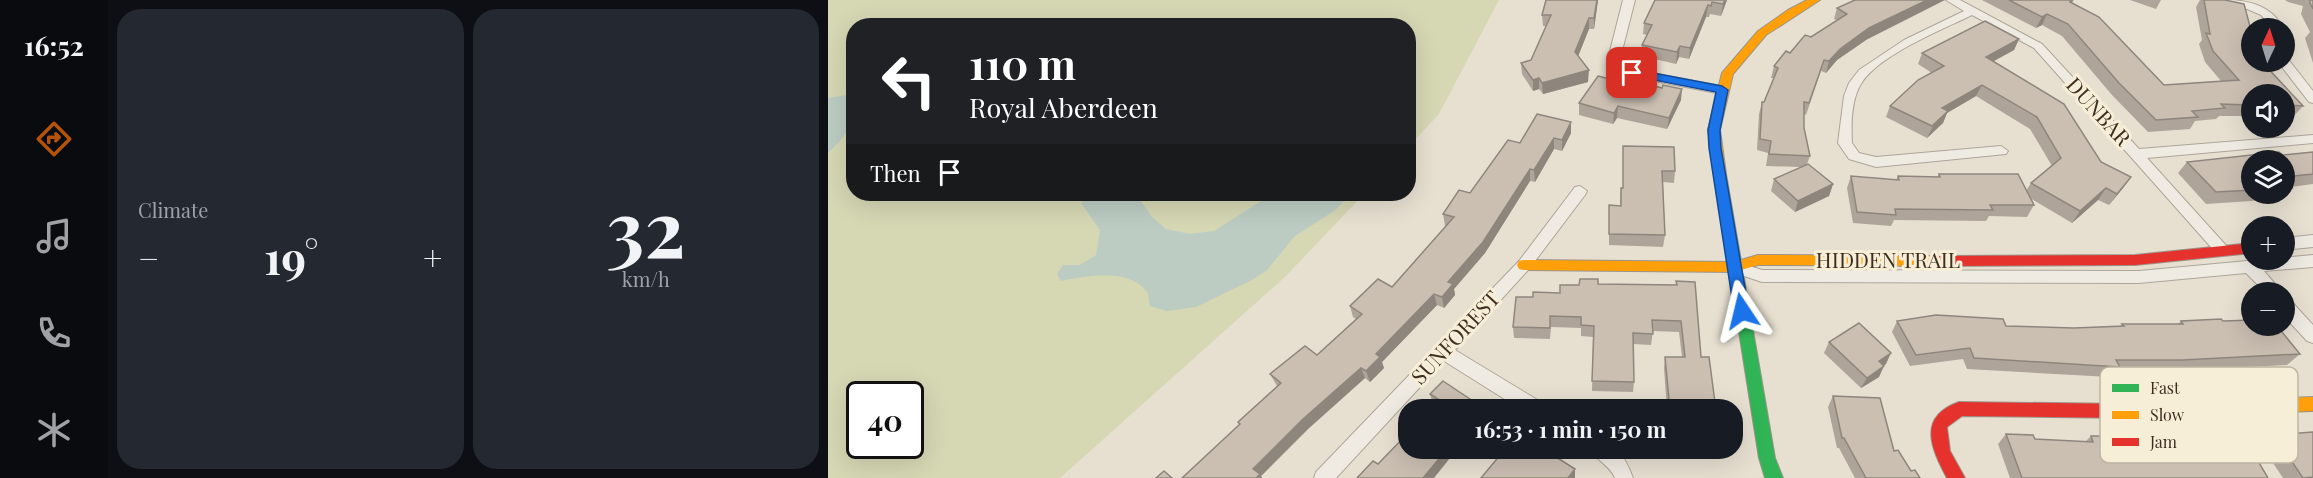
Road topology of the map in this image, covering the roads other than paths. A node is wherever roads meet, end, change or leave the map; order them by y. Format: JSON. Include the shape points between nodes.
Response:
{"nodes":[{"id":1,"x":1629,"y":0,"type":"edge"},
{"id":2,"x":1815,"y":0,"type":"edge"},
{"id":3,"x":1952,"y":0,"type":"edge"},
{"id":4,"x":2232,"y":0,"type":"edge"},
{"id":5,"x":1972,"y":10,"type":"junction"},
{"id":6,"x":2270,"y":18,"type":"edge"},
{"id":7,"x":2292,"y":72,"type":"edge"},
{"id":8,"x":1722,"y":90,"type":"junction"},
{"id":9,"x":2313,"y":99,"type":"edge"},
{"id":10,"x":2313,"y":139,"type":"edge"},
{"id":11,"x":2001,"y":151,"type":"dead end"},
{"id":12,"x":2136,"y":154,"type":"junction"},
{"id":13,"x":1580,"y":191,"type":"dead end"},
{"id":14,"x":2313,"y":241,"type":"edge"},
{"id":15,"x":2295,"y":243,"type":"edge"},
{"id":16,"x":2241,"y":249,"type":"edge"},
{"id":17,"x":2223,"y":251,"type":"junction"},
{"id":18,"x":2313,"y":261,"type":"edge"},
{"id":19,"x":2295,"y":263,"type":"edge"},
{"id":20,"x":1524,"y":266,"type":"junction"},
{"id":21,"x":1734,"y":267,"type":"junction"},
{"id":22,"x":2241,"y":270,"type":"edge"},
{"id":23,"x":2253,"y":270,"type":"edge"},
{"id":24,"x":2264,"y":282,"type":"edge"},
{"id":25,"x":2295,"y":317,"type":"edge"},
{"id":26,"x":2313,"y":336,"type":"edge"},
{"id":27,"x":1443,"y":351,"type":"junction"},
{"id":28,"x":1520,"y":399,"type":"edge"},
{"id":29,"x":2313,"y":404,"type":"edge"},
{"id":30,"x":2298,"y":405,"type":"edge"},
{"id":31,"x":2100,"y":411,"type":"edge"},
{"id":32,"x":1612,"y":459,"type":"edge"},
{"id":33,"x":1323,"y":478,"type":"edge"},
{"id":34,"x":1624,"y":478,"type":"edge"},
{"id":35,"x":1774,"y":478,"type":"edge"},
{"id":36,"x":1956,"y":478,"type":"edge"}],
"edges":[{"from":1,"to":8,"type":"street","via":[[1617,51],[1619,63],[1632,73]]},
{"from":2,"to":8,"type":"street","via":[[1762,33],[1728,73]]},
{"from":3,"to":5,"type":"street","name":"DUNBAR"},
{"from":4,"to":6,"type":"street"},
{"from":5,"to":11,"type":"street","via":[[1881,58],[1863,73],[1848,104],[1845,145],[1856,158],[1875,162]]},
{"from":5,"to":12,"type":"street","name":"DUNBAR","via":[[2038,46]]},
{"from":7,"to":9,"type":"street"},
{"from":8,"to":21,"type":"street","via":[[1714,130],[1715,148]]},
{"from":10,"to":12,"type":"street"},
{"from":12,"to":17,"type":"street","name":"DUNBAR"},
{"from":13,"to":20,"type":"street","name":"SUNFOREST"},
{"from":14,"to":15,"type":"street"},
{"from":16,"to":17,"type":"street","name":"HIDDEN TRAIL"},
{"from":17,"to":21,"type":"street","name":"HIDDEN TRAIL","via":[[2112,261],[1758,260]]},
{"from":18,"to":19,"type":"street"},
{"from":20,"to":21,"type":"street","name":"HIDDEN TRAIL"},
{"from":20,"to":27,"type":"street","name":"SUNFOREST"},
{"from":21,"to":22,"type":"street","via":[[1762,276],[1998,278],[2139,278]]},
{"from":21,"to":35,"type":"street","via":[[1767,458]]},
{"from":23,"to":24,"type":"street"},
{"from":25,"to":26,"type":"street"},
{"from":27,"to":28,"type":"street"},
{"from":27,"to":33,"type":"street","name":"SUNFOREST"},
{"from":29,"to":30,"type":"street"},
{"from":31,"to":36,"type":"street","via":[[1959,409],[1939,424],[1942,452]]},
{"from":32,"to":34,"type":"street"}]}
